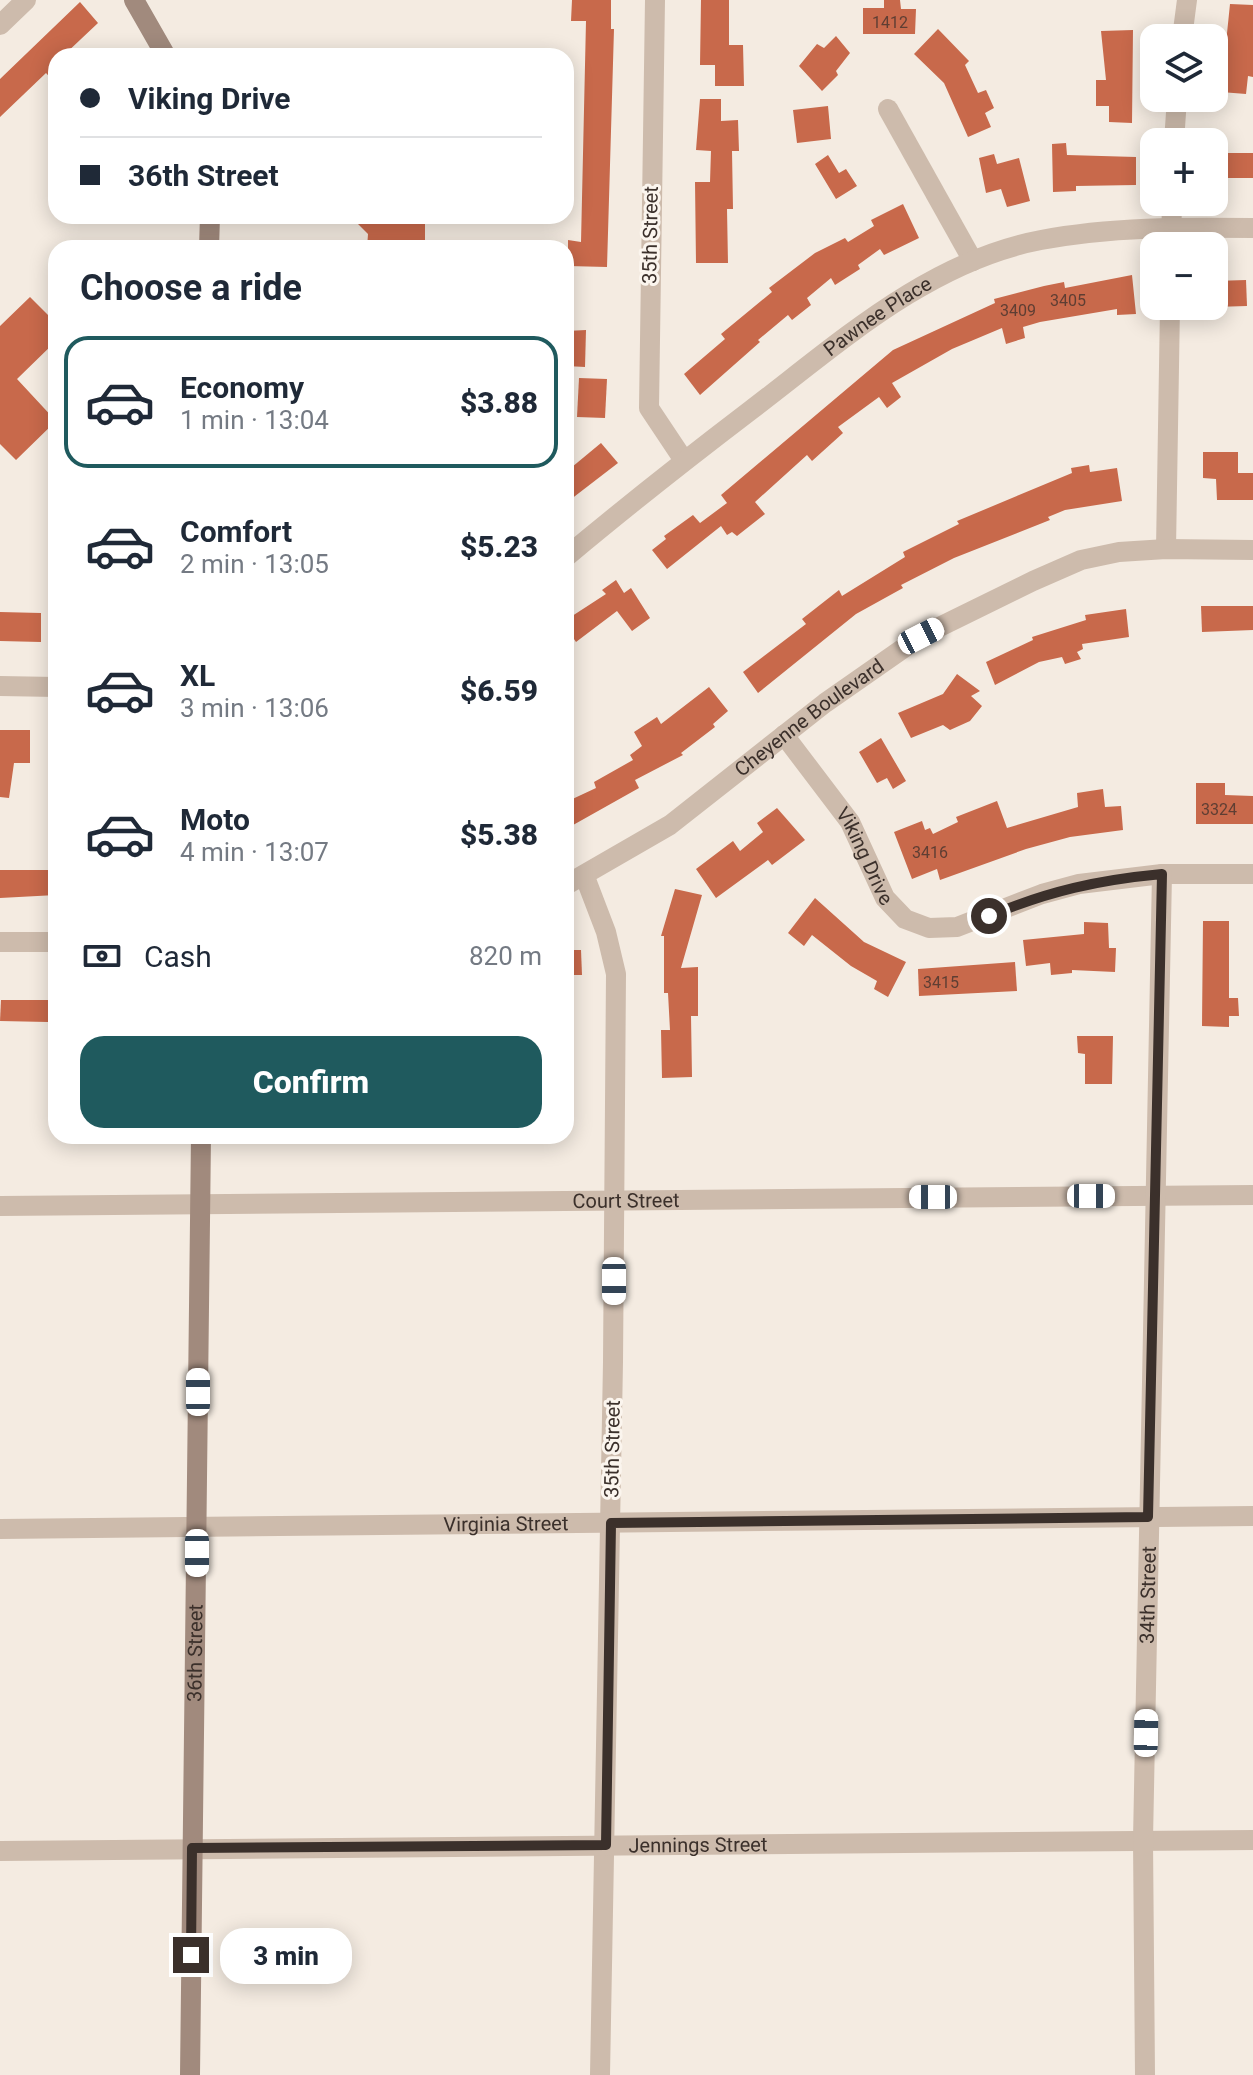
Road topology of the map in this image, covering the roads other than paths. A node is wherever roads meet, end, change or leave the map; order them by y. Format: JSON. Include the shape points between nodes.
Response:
{"nodes":[{"id":1,"x":26,"y":0,"type":"edge"},
{"id":2,"x":134,"y":0,"type":"edge"},
{"id":3,"x":655,"y":0,"type":"edge"},
{"id":4,"x":1187,"y":0,"type":"edge"},
{"id":5,"x":1184,"y":24,"type":"edge"},
{"id":6,"x":0,"y":25,"type":"edge"},
{"id":7,"x":161,"y":48,"type":"edge"},
{"id":8,"x":888,"y":109,"type":"dead end"},
{"id":9,"x":1253,"y":228,"type":"edge"},
{"id":10,"x":1217,"y":232,"type":"edge"},
{"id":11,"x":1140,"y":238,"type":"edge"},
{"id":12,"x":973,"y":261,"type":"junction"},
{"id":13,"x":1170,"y":320,"type":"edge"},
{"id":14,"x":683,"y":459,"type":"junction"},
{"id":15,"x":1166,"y":549,"type":"junction"},
{"id":16,"x":574,"y":550,"type":"edge"},
{"id":17,"x":1253,"y":550,"type":"edge"},
{"id":18,"x":0,"y":686,"type":"edge"},
{"id":19,"x":48,"y":687,"type":"edge"},
{"id":20,"x":784,"y":735,"type":"junction"},
{"id":21,"x":1162,"y":874,"type":"junction"},
{"id":22,"x":1253,"y":874,"type":"edge"},
{"id":23,"x":576,"y":881,"type":"edge"},
{"id":24,"x":0,"y":942,"type":"edge"},
{"id":25,"x":48,"y":942,"type":"edge"},
{"id":26,"x":201,"y":1144,"type":"edge"},
{"id":27,"x":1155,"y":1195,"type":"junction"},
{"id":28,"x":1253,"y":1195,"type":"edge"},
{"id":29,"x":615,"y":1200,"type":"junction"},
{"id":30,"x":200,"y":1205,"type":"junction"},
{"id":31,"x":0,"y":1206,"type":"edge"},
{"id":32,"x":1253,"y":1516,"type":"edge"},
{"id":33,"x":1148,"y":1517,"type":"junction"},
{"id":34,"x":611,"y":1523,"type":"junction"},
{"id":35,"x":197,"y":1526,"type":"junction"},
{"id":36,"x":0,"y":1529,"type":"edge"},
{"id":37,"x":1143,"y":1840,"type":"junction"},
{"id":38,"x":1253,"y":1840,"type":"edge"},
{"id":39,"x":606,"y":1845,"type":"junction"},
{"id":40,"x":192,"y":1848,"type":"junction"},
{"id":41,"x":0,"y":1851,"type":"edge"},
{"id":42,"x":190,"y":2075,"type":"edge"},
{"id":43,"x":600,"y":2075,"type":"edge"},
{"id":44,"x":1145,"y":2075,"type":"edge"}],
"edges":[{"from":1,"to":6,"type":"street"},
{"from":2,"to":7,"type":"main road"},
{"from":3,"to":14,"type":"street","name":"35th Street","via":[[649,408]]},
{"from":4,"to":5,"type":"street"},
{"from":8,"to":12,"type":"street"},
{"from":9,"to":10,"type":"street","name":"Pawnee Place"},
{"from":11,"to":12,"type":"street","name":"Pawnee Place","via":[[1040,240]]},
{"from":12,"to":14,"type":"street","name":"Pawnee Place","via":[[834,343]]},
{"from":13,"to":15,"type":"street"},
{"from":14,"to":16,"type":"street","name":"Pawnee Place"},
{"from":15,"to":17,"type":"street","name":"Cheyenne Boulevard"},
{"from":15,"to":20,"type":"street","name":"Cheyenne Boulevard","via":[[1081,560],[1033,581],[921,636]]},
{"from":18,"to":19,"type":"street"},
{"from":20,"to":21,"type":"street","name":"Viking Drive","via":[[850,822],[885,898],[905,919],[929,928],[957,927],[1079,884]]},
{"from":20,"to":23,"type":"street","name":"Cheyenne Boulevard","via":[[670,825]]},
{"from":21,"to":22,"type":"street","name":"Viking Drive"},
{"from":21,"to":27,"type":"street","name":"34th Street"},
{"from":23,"to":29,"type":"street","name":"35th Street","via":[[606,932],[616,974]]},
{"from":24,"to":25,"type":"street"},
{"from":26,"to":30,"type":"main road","name":"36th Street"},
{"from":27,"to":28,"type":"street","name":"Court Street"},
{"from":27,"to":29,"type":"street","name":"Court Street"},
{"from":27,"to":33,"type":"street","name":"34th Street"},
{"from":29,"to":30,"type":"street","name":"Court Street"},
{"from":29,"to":34,"type":"street","name":"35th Street"},
{"from":30,"to":31,"type":"street","name":"Court Street"},
{"from":30,"to":35,"type":"main road","name":"36th Street"},
{"from":32,"to":33,"type":"street","name":"Virginia Street"},
{"from":33,"to":34,"type":"street","name":"Virginia Street"},
{"from":33,"to":37,"type":"street","name":"34th Street"},
{"from":34,"to":35,"type":"street","name":"Virginia Street"},
{"from":34,"to":39,"type":"street","name":"35th Street"},
{"from":35,"to":36,"type":"street","name":"Virginia Street"},
{"from":35,"to":40,"type":"main road","name":"36th Street"},
{"from":37,"to":38,"type":"street","name":"Jennings Street"},
{"from":37,"to":39,"type":"street","name":"Jennings Street"},
{"from":37,"to":44,"type":"street","name":"34th Street"},
{"from":39,"to":40,"type":"street","name":"Jennings Street"},
{"from":39,"to":43,"type":"street","name":"35th Street"},
{"from":40,"to":41,"type":"street","name":"Jennings Street"},
{"from":40,"to":42,"type":"main road","name":"36th Street"}]}
